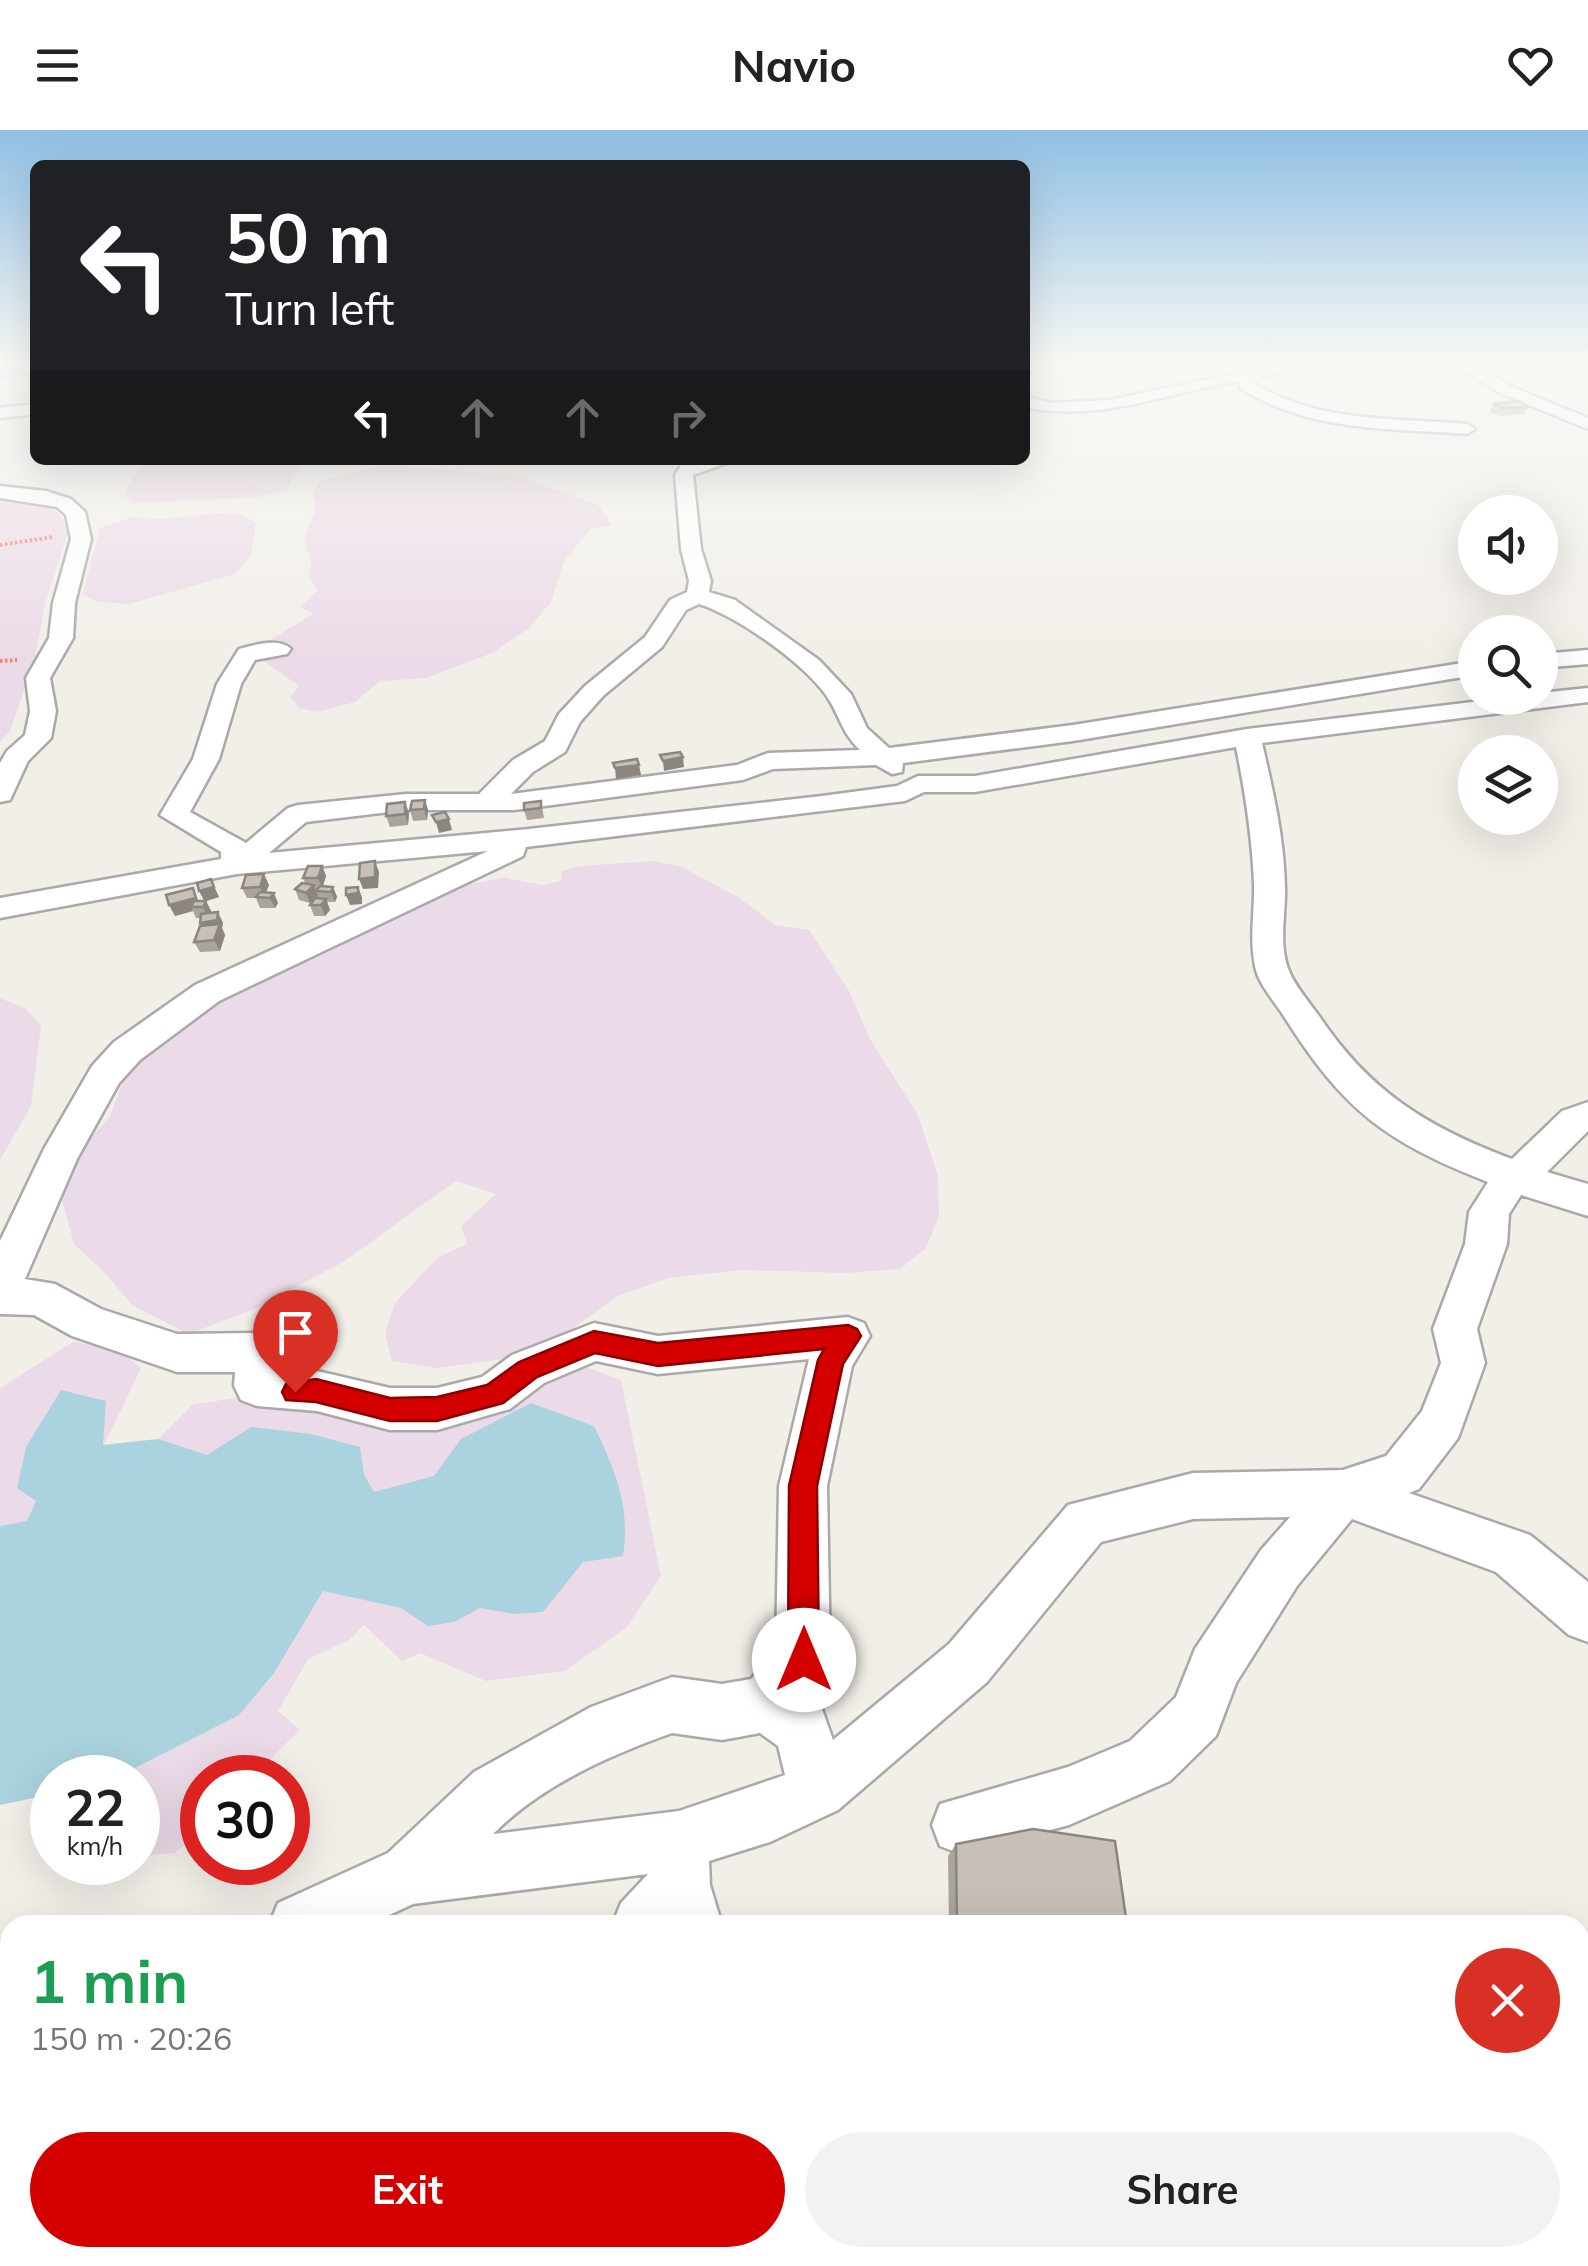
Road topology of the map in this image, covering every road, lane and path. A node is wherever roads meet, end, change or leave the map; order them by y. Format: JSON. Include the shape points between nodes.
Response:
{"nodes":[{"id":1,"x":705,"y":465,"type":"edge"},
{"id":2,"x":0,"y":492,"type":"edge"},
{"id":3,"x":81,"y":534,"type":"junction"},
{"id":4,"x":0,"y":545,"type":"edge"},
{"id":5,"x":697,"y":596,"type":"junction"},
{"id":6,"x":279,"y":649,"type":"dead end"},
{"id":7,"x":1588,"y":657,"type":"edge"},
{"id":8,"x":1558,"y":660,"type":"edge"},
{"id":9,"x":1458,"y":671,"type":"edge"},
{"id":10,"x":1588,"y":695,"type":"edge"},
{"id":11,"x":1247,"y":737,"type":"junction"},
{"id":12,"x":556,"y":746,"type":"junction"},
{"id":13,"x":884,"y":757,"type":"junction"},
{"id":14,"x":601,"y":778,"type":"junction"},
{"id":15,"x":918,"y":784,"type":"junction"},
{"id":16,"x":0,"y":794,"type":"edge"},
{"id":17,"x":486,"y":802,"type":"junction"},
{"id":18,"x":615,"y":828,"type":"junction"},
{"id":19,"x":545,"y":836,"type":"junction"},
{"id":20,"x":238,"y":865,"type":"junction"},
{"id":21,"x":0,"y":908,"type":"edge"},
{"id":22,"x":1588,"y":1116,"type":"edge"},
{"id":23,"x":1516,"y":1176,"type":"junction"},
{"id":24,"x":1588,"y":1200,"type":"edge"},
{"id":25,"x":0,"y":1286,"type":"edge"},
{"id":26,"x":0,"y":1296,"type":"edge"},
{"id":27,"x":1343,"y":1493,"type":"junction"},
{"id":28,"x":1588,"y":1616,"type":"edge"},
{"id":29,"x":766,"y":1704,"type":"junction"},
{"id":30,"x":818,"y":1790,"type":"junction"},
{"id":31,"x":961,"y":1825,"type":"dead end"},
{"id":32,"x":409,"y":1874,"type":"junction"},
{"id":33,"x":673,"y":1894,"type":"edge"},
{"id":34,"x":321,"y":1915,"type":"edge"}],
"edges":[{"from":1,"to":5,"type":"street","via":[[684,476]]},
{"from":2,"to":3,"type":"street","via":[[51,497],[80,520]]},
{"from":3,"to":4,"type":"path"},
{"from":3,"to":16,"type":"street","via":[[58,652],[38,678],[38,738],[16,757]]},
{"from":5,"to":12,"type":"street","via":[[678,605],[654,642],[594,691],[568,719]]},
{"from":5,"to":13,"type":"street","via":[[727,605],[811,665],[842,699],[855,731]]},
{"from":6,"to":20,"type":"street","via":[[247,654],[234,672],[206,760],[174,816],[234,848]]},
{"from":7,"to":8,"type":"street"},
{"from":9,"to":13,"type":"street"},
{"from":10,"to":11,"type":"street"},
{"from":11,"to":15,"type":"street","via":[[975,784]]},
{"from":11,"to":23,"type":"street","via":[[1264,814],[1272,971],[1332,1062],[1371,1103],[1439,1147]]},
{"from":12,"to":14,"type":"street"},
{"from":12,"to":17,"type":"street"},
{"from":13,"to":14,"type":"street","via":[[688,759]]},
{"from":13,"to":15,"type":"street"},
{"from":14,"to":17,"type":"street"},
{"from":14,"to":18,"type":"street"},
{"from":15,"to":18,"type":"street","via":[[905,793]]},
{"from":17,"to":20,"type":"street","via":[[406,802],[298,814]]},
{"from":18,"to":19,"type":"street"},
{"from":19,"to":20,"type":"street"},
{"from":19,"to":25,"type":"street","via":[[207,993],[154,1027],[106,1075],[58,1159]]},
{"from":20,"to":21,"type":"street"},
{"from":22,"to":23,"type":"street"},
{"from":23,"to":24,"type":"street"},
{"from":23,"to":27,"type":"street","via":[[1488,1212],[1486,1244],[1455,1330],[1463,1363],[1442,1424],[1402,1472]]},
{"from":26,"to":29,"type":"street","via":[[40,1297],[87,1323],[177,1354],[259,1352],[257,1386],[316,1391],[390,1410],[437,1409],[494,1395],[528,1370],[594,1342],[658,1354],[848,1336],[831,1360],[803,1486],[804,1660]]},
{"from":27,"to":28,"type":"street","via":[[1512,1552]]},
{"from":27,"to":30,"type":"street","via":[[1193,1496],[1086,1522],[968,1664]]},
{"from":27,"to":31,"type":"street","via":[[1280,1568],[1214,1668],[1196,1716],[1150,1761],[1069,1796]]},
{"from":29,"to":30,"type":"street","via":[[802,1729]]},
{"from":29,"to":32,"type":"street","via":[[722,1712],[672,1705],[612,1727],[494,1792]]},
{"from":30,"to":33,"type":"street","via":[[770,1812]]},
{"from":32,"to":33,"type":"street"},
{"from":32,"to":34,"type":"street"}]}
